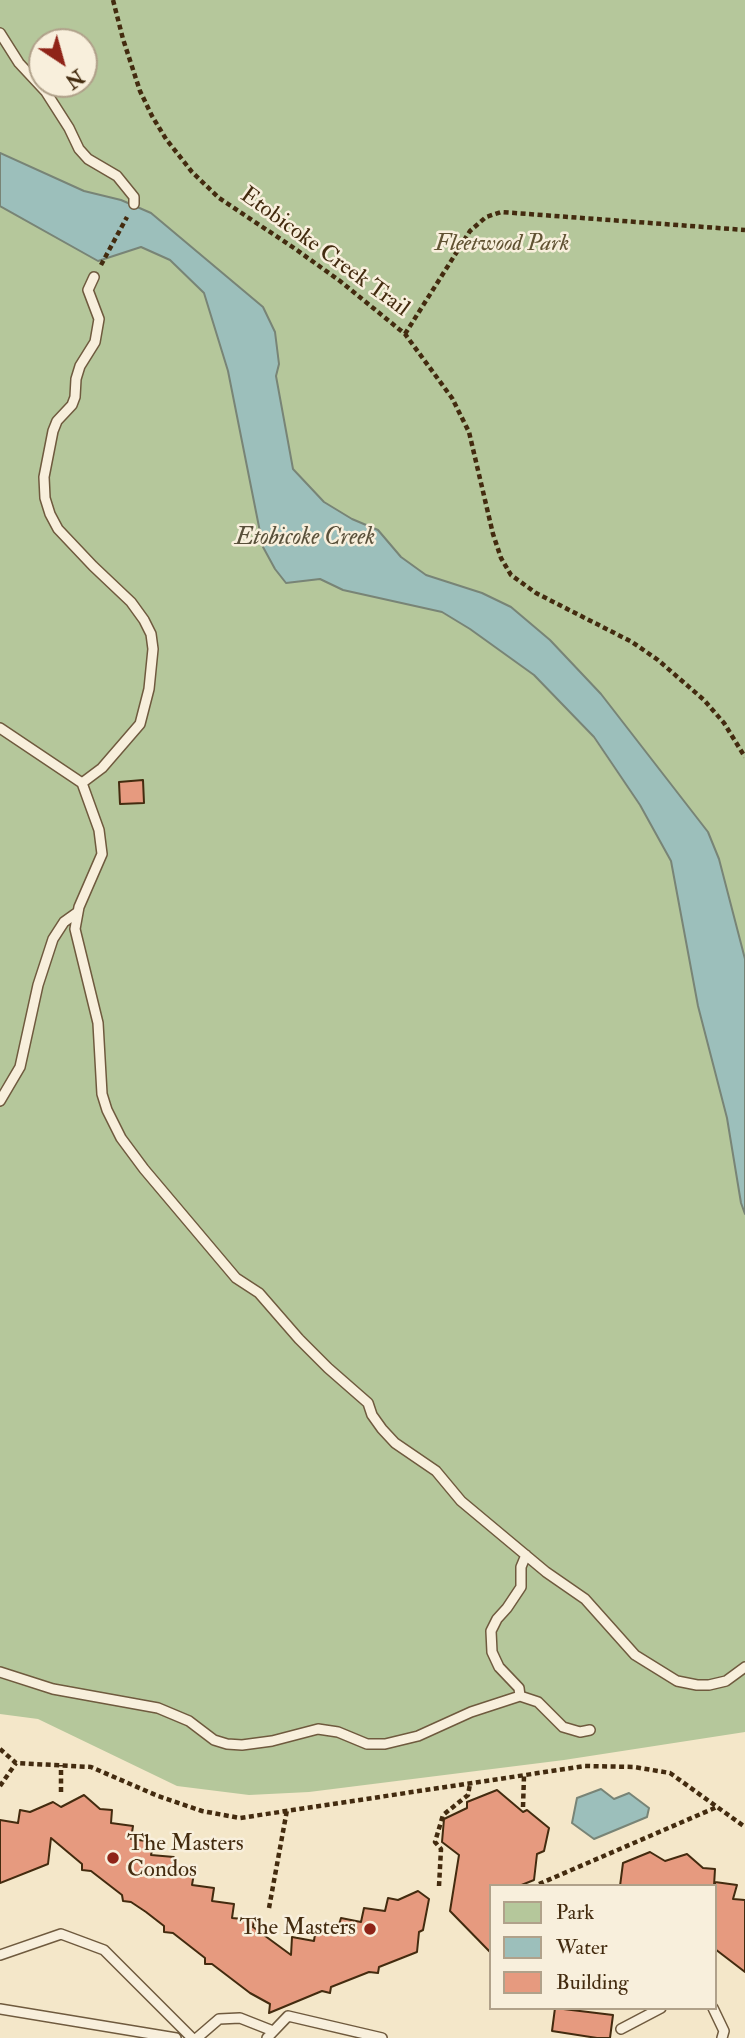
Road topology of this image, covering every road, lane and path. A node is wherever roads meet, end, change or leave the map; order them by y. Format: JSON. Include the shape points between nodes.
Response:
{"nodes":[{"id":1,"x":113,"y":0,"type":"edge"},
{"id":2,"x":0,"y":33,"type":"edge"},
{"id":3,"x":134,"y":204,"type":"joint"},
{"id":4,"x":745,"y":230,"type":"edge"},
{"id":5,"x":94,"y":276,"type":"joint"},
{"id":6,"x":405,"y":334,"type":"junction"},
{"id":7,"x":0,"y":728,"type":"edge"},
{"id":8,"x":745,"y":757,"type":"edge"},
{"id":9,"x":82,"y":783,"type":"junction"},
{"id":10,"x":78,"y":912,"type":"junction"},
{"id":11,"x":0,"y":1101,"type":"edge"},
{"id":12,"x":526,"y":1555,"type":"junction"},
{"id":13,"x":745,"y":1667,"type":"edge"},
{"id":14,"x":0,"y":1672,"type":"edge"},
{"id":15,"x":520,"y":1696,"type":"junction"},
{"id":16,"x":590,"y":1730,"type":"dead end"},
{"id":17,"x":0,"y":1749,"type":"edge"},
{"id":18,"x":16,"y":1763,"type":"junction"},
{"id":19,"x":61,"y":1765,"type":"junction"},
{"id":20,"x":524,"y":1776,"type":"junction"},
{"id":21,"x":470,"y":1784,"type":"junction"},
{"id":22,"x":0,"y":1786,"type":"edge"},
{"id":23,"x":61,"y":1792,"type":"dead end"},
{"id":24,"x":523,"y":1807,"type":"dead end"},
{"id":25,"x":718,"y":1807,"type":"junction"},
{"id":26,"x":287,"y":1810,"type":"junction"},
{"id":27,"x":743,"y":1824,"type":"edge"},
{"id":28,"x":539,"y":1884,"type":"dead end"},
{"id":29,"x":439,"y":1886,"type":"dead end"},
{"id":30,"x":269,"y":1908,"type":"dead end"},
{"id":31,"x":0,"y":1955,"type":"edge"},
{"id":32,"x":0,"y":2008,"type":"edge"},
{"id":33,"x":657,"y":2010,"type":"edge"},
{"id":34,"x":714,"y":2010,"type":"edge"},
{"id":35,"x":621,"y":2029,"type":"dead end"},
{"id":36,"x":270,"y":2035,"type":"edge"},
{"id":37,"x":176,"y":2038,"type":"edge"},
{"id":38,"x":192,"y":2038,"type":"edge"},
{"id":39,"x":197,"y":2038,"type":"edge"},
{"id":40,"x":382,"y":2038,"type":"edge"},
{"id":41,"x":722,"y":2038,"type":"edge"}],
"edges":[{"from":1,"to":6,"type":"path","name":"Etobicoke Creek Trail","via":[[140,91],[166,139],[192,172],[219,198],[331,274]]},
{"from":2,"to":3,"type":"lane","via":[[46,92],[79,149],[117,176],[134,197]]},
{"from":3,"to":5,"type":"path"},
{"from":4,"to":6,"type":"path","via":[[500,212],[486,216],[470,231]]},
{"from":5,"to":9,"type":"lane","via":[[88,290],[99,319],[95,342],[80,366],[72,405],[53,431],[45,498],[58,529],[144,620],[153,649],[140,724],[102,768]]},
{"from":6,"to":8,"type":"path","name":"Etobicoke Creek Trail","via":[[462,415],[505,568],[522,584],[658,660],[704,700]]},
{"from":7,"to":9,"type":"lane"},
{"from":9,"to":10,"type":"lane","via":[[99,830],[102,854]]},
{"from":10,"to":11,"type":"lane","via":[[53,939],[20,1067]]},
{"from":10,"to":12,"type":"lane","via":[[75,929],[98,1023],[102,1094],[121,1138],[216,1256],[368,1403],[395,1443],[436,1471],[461,1501]]},
{"from":12,"to":13,"type":"lane","via":[[584,1599],[635,1655],[677,1681],[709,1685],[726,1681]]},
{"from":12,"to":15,"type":"lane","via":[[521,1587],[491,1631],[495,1660],[519,1688]]},
{"from":14,"to":15,"type":"lane","via":[[53,1689],[158,1708],[189,1721],[214,1740],[242,1745],[318,1729],[367,1744],[400,1741]]},
{"from":15,"to":16,"type":"lane","via":[[538,1702],[563,1727]]},
{"from":17,"to":18,"type":"path"},
{"from":18,"to":19,"type":"path"},
{"from":18,"to":22,"type":"path"},
{"from":19,"to":23,"type":"path"},
{"from":19,"to":26,"type":"path","via":[[91,1767],[202,1811],[240,1818]]},
{"from":20,"to":21,"type":"path"},
{"from":20,"to":24,"type":"path"},
{"from":20,"to":25,"type":"path","via":[[585,1766],[634,1767],[670,1773]]},
{"from":21,"to":26,"type":"path"},
{"from":21,"to":29,"type":"path","via":[[468,1795],[443,1815],[435,1842],[441,1849]]},
{"from":25,"to":27,"type":"path"},
{"from":25,"to":28,"type":"path"},
{"from":26,"to":30,"type":"path"},
{"from":31,"to":38,"type":"lane","via":[[61,1934],[104,1950]]},
{"from":32,"to":37,"type":"lane"},
{"from":33,"to":35,"type":"lane"},
{"from":34,"to":41,"type":"lane","via":[[724,2031]]},
{"from":36,"to":39,"type":"lane","via":[[240,2018],[219,2019]]},
{"from":36,"to":40,"type":"lane","via":[[288,2016]]}]}
